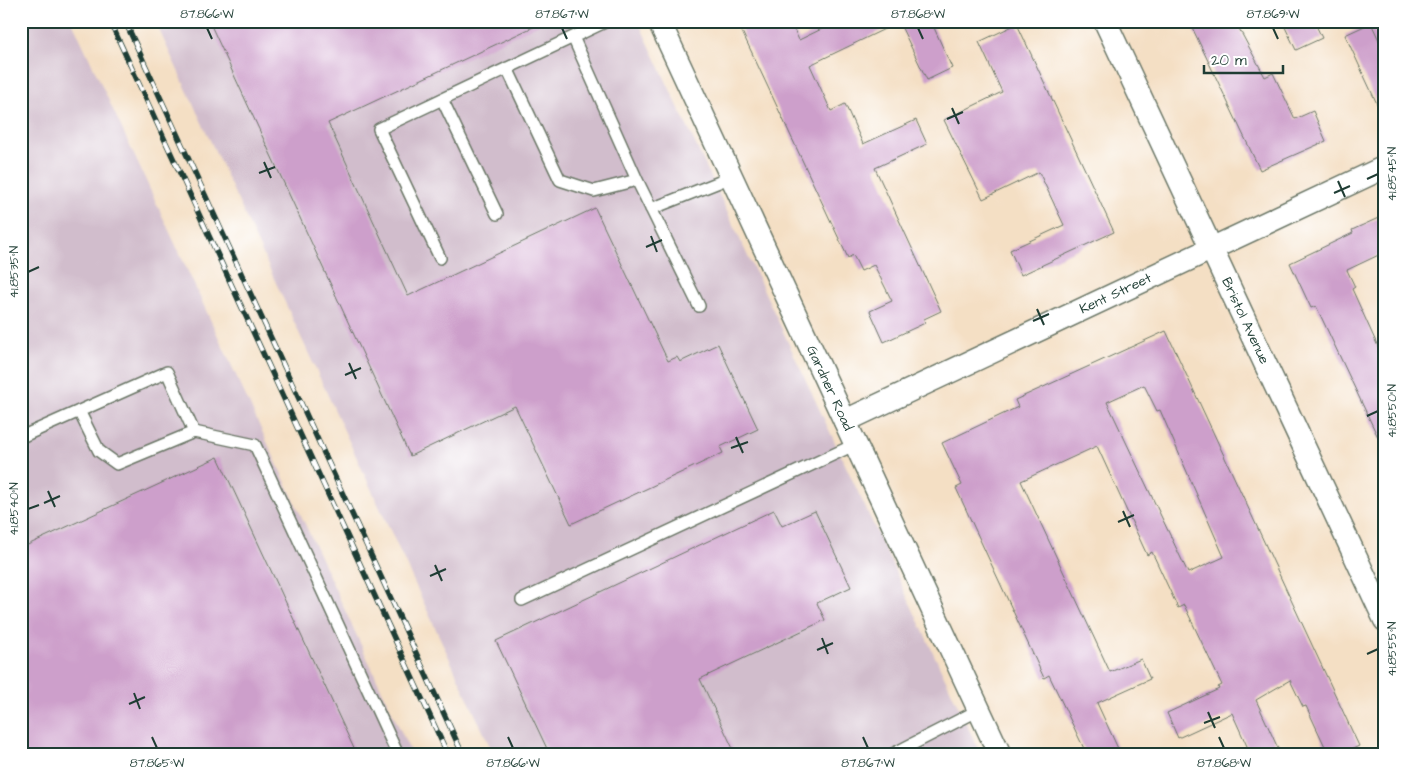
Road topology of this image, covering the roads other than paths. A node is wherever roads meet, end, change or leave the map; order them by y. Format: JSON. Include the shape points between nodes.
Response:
{"nodes":[{"id":1,"x":607,"y":21,"type":"edge"},
{"id":2,"x":659,"y":21,"type":"edge"},
{"id":3,"x":1106,"y":21,"type":"edge"},
{"id":4,"x":573,"y":37,"type":"junction"},
{"id":5,"x":507,"y":68,"type":"junction"},
{"id":6,"x":442,"y":99,"type":"junction"},
{"id":7,"x":1385,"y":167,"type":"edge"},
{"id":8,"x":732,"y":177,"type":"junction"},
{"id":9,"x":637,"y":180,"type":"junction"},
{"id":10,"x":651,"y":209,"type":"junction"},
{"id":11,"x":497,"y":214,"type":"dead end"},
{"id":12,"x":1212,"y":248,"type":"junction"},
{"id":13,"x":440,"y":258,"type":"dead end"},
{"id":14,"x":699,"y":306,"type":"dead end"},
{"id":15,"x":79,"y":411,"type":"junction"},
{"id":16,"x":845,"y":421,"type":"junction"},
{"id":17,"x":194,"y":432,"type":"junction"},
{"id":18,"x":21,"y":437,"type":"edge"},
{"id":19,"x":856,"y":444,"type":"junction"},
{"id":20,"x":522,"y":600,"type":"dead end"},
{"id":21,"x":1385,"y":620,"type":"edge"},
{"id":22,"x":979,"y":710,"type":"junction"},
{"id":23,"x":398,"y":755,"type":"edge"},
{"id":24,"x":891,"y":755,"type":"edge"},
{"id":25,"x":1000,"y":755,"type":"edge"}],
"edges":[{"from":1,"to":4,"type":"lane"},
{"from":2,"to":8,"type":"street","name":"Gardner Road"},
{"from":3,"to":12,"type":"street","name":"Bristol Avenue"},
{"from":4,"to":5,"type":"lane"},
{"from":4,"to":9,"type":"lane"},
{"from":5,"to":6,"type":"lane"},
{"from":5,"to":9,"type":"lane","via":[[560,180],[594,192]]},
{"from":6,"to":11,"type":"lane"},
{"from":6,"to":13,"type":"lane","via":[[379,129]]},
{"from":7,"to":12,"type":"street","name":"Kent Street"},
{"from":8,"to":10,"type":"lane"},
{"from":8,"to":16,"type":"street","name":"Gardner Road"},
{"from":9,"to":10,"type":"lane"},
{"from":10,"to":14,"type":"lane"},
{"from":12,"to":16,"type":"street","name":"Kent Street"},
{"from":12,"to":21,"type":"street","name":"Bristol Avenue"},
{"from":15,"to":17,"type":"lane","via":[[99,450],[117,464]]},
{"from":15,"to":17,"type":"lane","via":[[167,372]]},
{"from":15,"to":18,"type":"lane"},
{"from":16,"to":19,"type":"street","name":"Gardner Road"},
{"from":17,"to":23,"type":"lane","via":[[255,445]]},
{"from":19,"to":20,"type":"lane"},
{"from":19,"to":22,"type":"street","name":"Gardner Road"},
{"from":22,"to":24,"type":"lane"},
{"from":22,"to":25,"type":"street","name":"Gardner Road"}]}
